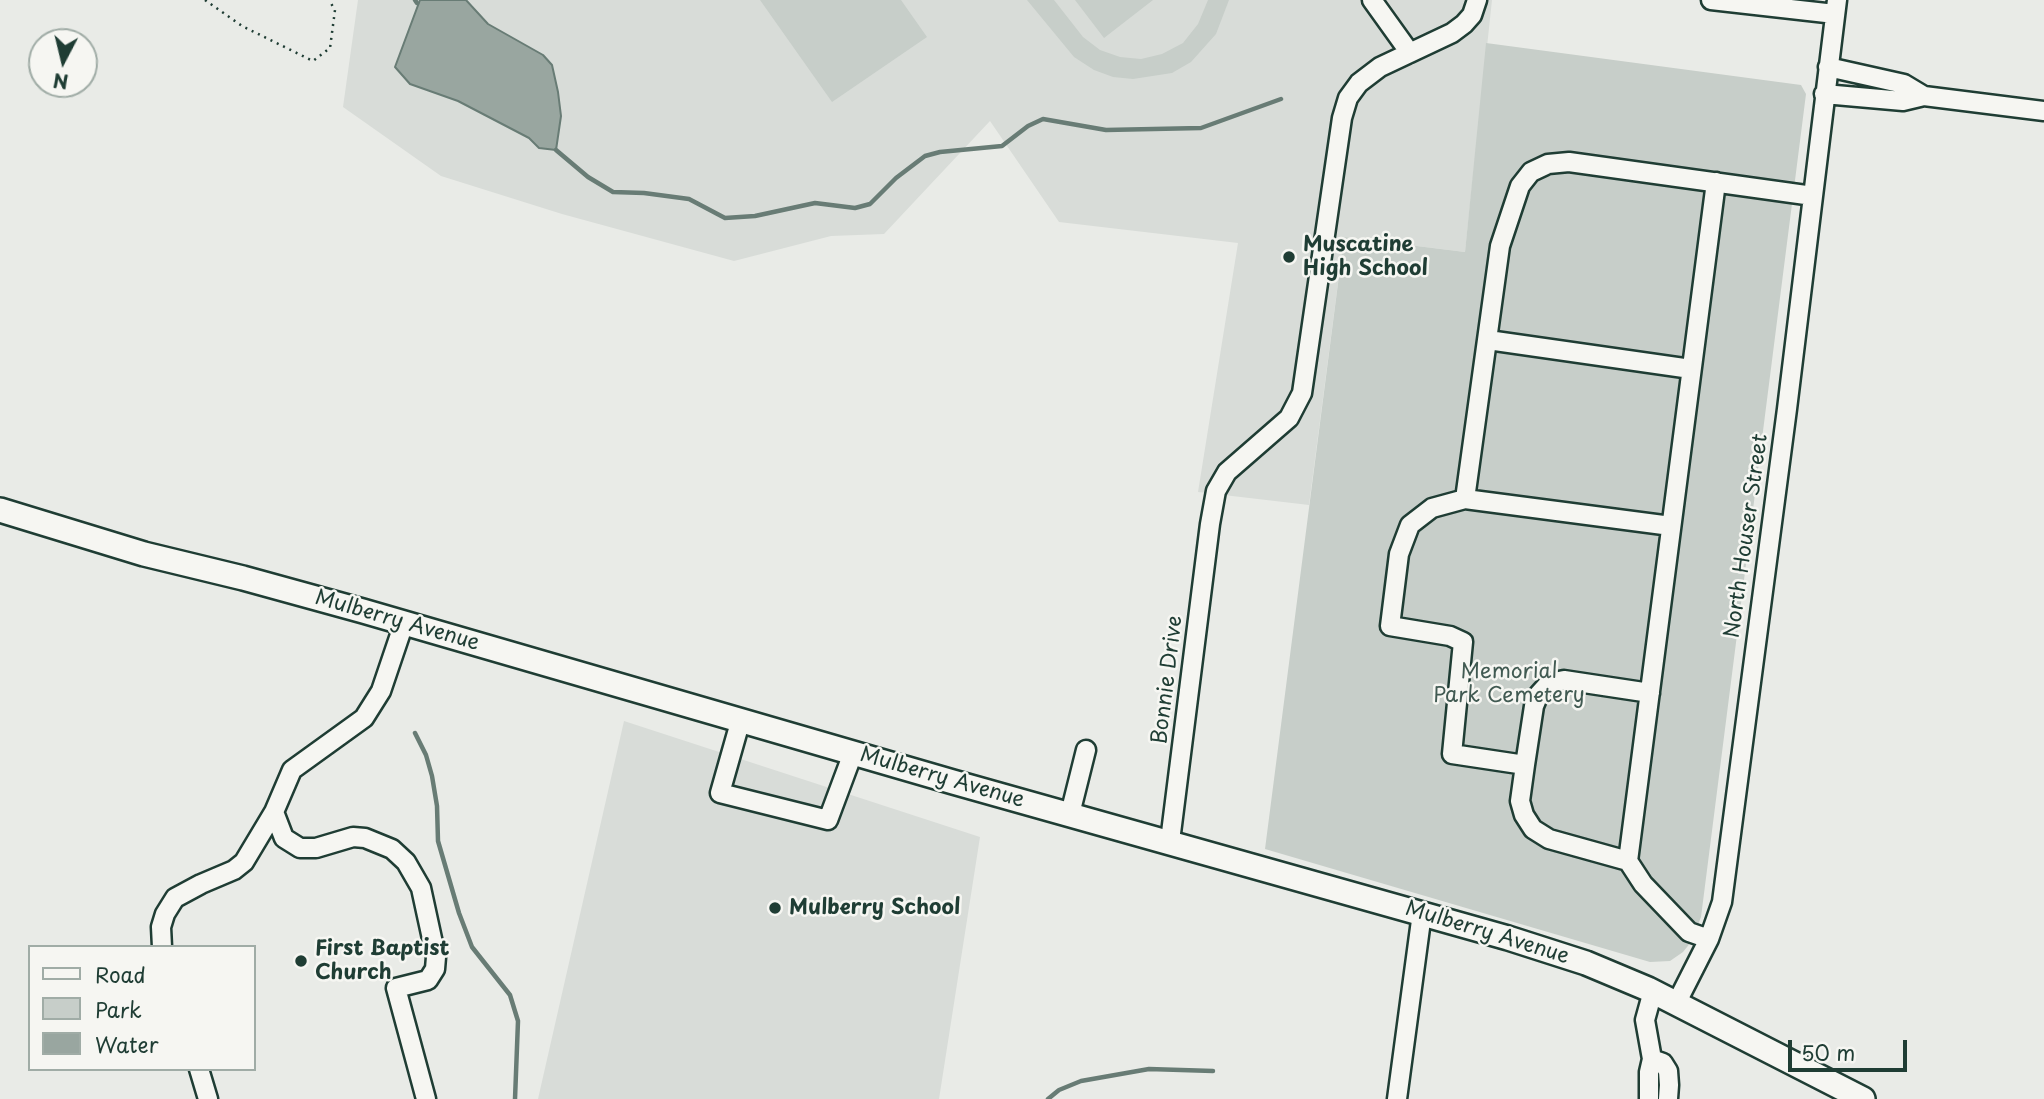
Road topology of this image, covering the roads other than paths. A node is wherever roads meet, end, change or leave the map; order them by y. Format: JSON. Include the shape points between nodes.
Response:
{"nodes":[{"id":1,"x":1372,"y":0,"type":"edge"},
{"id":2,"x":1477,"y":0,"type":"edge"},
{"id":3,"x":1711,"y":0,"type":"edge"},
{"id":4,"x":1836,"y":7,"type":"edge"},
{"id":5,"x":1410,"y":53,"type":"junction"},
{"id":6,"x":1828,"y":66,"type":"junction"},
{"id":7,"x":1824,"y":94,"type":"junction"},
{"id":8,"x":1924,"y":96,"type":"junction"},
{"id":9,"x":2044,"y":111,"type":"edge"},
{"id":10,"x":1716,"y":182,"type":"junction"},
{"id":11,"x":1813,"y":196,"type":"junction"},
{"id":12,"x":1488,"y":340,"type":"junction"},
{"id":13,"x":1691,"y":369,"type":"junction"},
{"id":14,"x":1465,"y":499,"type":"junction"},
{"id":15,"x":0,"y":510,"type":"edge"},
{"id":16,"x":1671,"y":526,"type":"junction"},
{"id":17,"x":404,"y":623,"type":"junction"},
{"id":18,"x":1650,"y":693,"type":"junction"},
{"id":19,"x":741,"y":719,"type":"junction"},
{"id":20,"x":1086,"y":750,"type":"dead end"},
{"id":21,"x":853,"y":753,"type":"junction"},
{"id":22,"x":1524,"y":765,"type":"junction"},
{"id":23,"x":274,"y":812,"type":"junction"},
{"id":24,"x":1070,"y":814,"type":"junction"},
{"id":25,"x":1170,"y":841,"type":"junction"},
{"id":26,"x":1628,"y":860,"type":"junction"},
{"id":27,"x":1422,"y":913,"type":"junction"},
{"id":28,"x":1709,"y":939,"type":"junction"},
{"id":29,"x":162,"y":945,"type":"edge"},
{"id":30,"x":1653,"y":991,"type":"junction"},
{"id":31,"x":1677,"y":1002,"type":"junction"},
{"id":32,"x":1652,"y":1059,"type":"junction"},
{"id":33,"x":200,"y":1071,"type":"edge"},
{"id":34,"x":208,"y":1099,"type":"edge"},
{"id":35,"x":426,"y":1099,"type":"edge"},
{"id":36,"x":1397,"y":1099,"type":"edge"},
{"id":37,"x":1649,"y":1099,"type":"edge"},
{"id":38,"x":1668,"y":1099,"type":"edge"},
{"id":39,"x":1863,"y":1099,"type":"edge"}],
"edges":[{"from":1,"to":5,"type":"street"},
{"from":2,"to":5,"type":"street","name":"Bonnie Drive","via":[[1464,24]]},
{"from":3,"to":4,"type":"street"},
{"from":4,"to":6,"type":"street","name":"North Houser Street"},
{"from":5,"to":25,"type":"street","name":"Bonnie Drive","via":[[1368,75],[1348,98],[1302,393],[1289,418],[1219,482]]},
{"from":6,"to":7,"type":"street","name":"North Houser Street"},
{"from":6,"to":8,"type":"street","via":[[1904,84]]},
{"from":7,"to":8,"type":"street","via":[[1903,101]]},
{"from":7,"to":11,"type":"street","name":"North Houser Street"},
{"from":8,"to":9,"type":"street"},
{"from":10,"to":11,"type":"street"},
{"from":10,"to":12,"type":"street","via":[[1569,162],[1531,172],[1520,186],[1500,246]]},
{"from":10,"to":13,"type":"street"},
{"from":11,"to":28,"type":"street","name":"North Houser Street","via":[[1722,902]]},
{"from":12,"to":13,"type":"street"},
{"from":12,"to":14,"type":"street"},
{"from":13,"to":16,"type":"street"},
{"from":14,"to":16,"type":"street"},
{"from":14,"to":22,"type":"street","via":[[1432,508],[1410,525],[1399,554],[1390,626],[1463,642],[1452,754]]},
{"from":15,"to":17,"type":"main road","name":"Mulberry Avenue","via":[[144,554]]},
{"from":16,"to":18,"type":"street"},
{"from":17,"to":19,"type":"main road","name":"Mulberry Avenue"},
{"from":17,"to":23,"type":"street","via":[[381,691],[364,718],[292,770]]},
{"from":18,"to":22,"type":"street","via":[[1564,680],[1549,683],[1534,706]]},
{"from":18,"to":26,"type":"street"},
{"from":19,"to":21,"type":"main road","name":"Mulberry Avenue"},
{"from":19,"to":21,"type":"street","via":[[720,793],[828,820]]},
{"from":20,"to":24,"type":"street"},
{"from":21,"to":24,"type":"main road","name":"Mulberry Avenue"},
{"from":22,"to":26,"type":"street","via":[[1520,802],[1534,828],[1549,839]]},
{"from":23,"to":29,"type":"street","via":[[244,862],[176,898],[164,914]]},
{"from":23,"to":35,"type":"street","via":[[284,838],[300,848],[353,837],[392,849],[421,888],[435,970],[428,980],[396,988]]},
{"from":24,"to":25,"type":"main road","name":"Mulberry Avenue"},
{"from":25,"to":27,"type":"main road","name":"Mulberry Avenue"},
{"from":26,"to":28,"type":"street","via":[[1643,884],[1689,932]]},
{"from":27,"to":30,"type":"main road","name":"Mulberry Avenue","via":[[1586,963]]},
{"from":27,"to":36,"type":"street"},
{"from":28,"to":31,"type":"street","name":"North Houser Street"},
{"from":30,"to":31,"type":"main road","name":"Mulberry Avenue"},
{"from":30,"to":32,"type":"street","via":[[1645,1020]]},
{"from":31,"to":39,"type":"main road","name":"Mulberry Avenue"},
{"from":32,"to":37,"type":"street"},
{"from":32,"to":38,"type":"street","via":[[1668,1071]]},
{"from":33,"to":34,"type":"street"}]}
